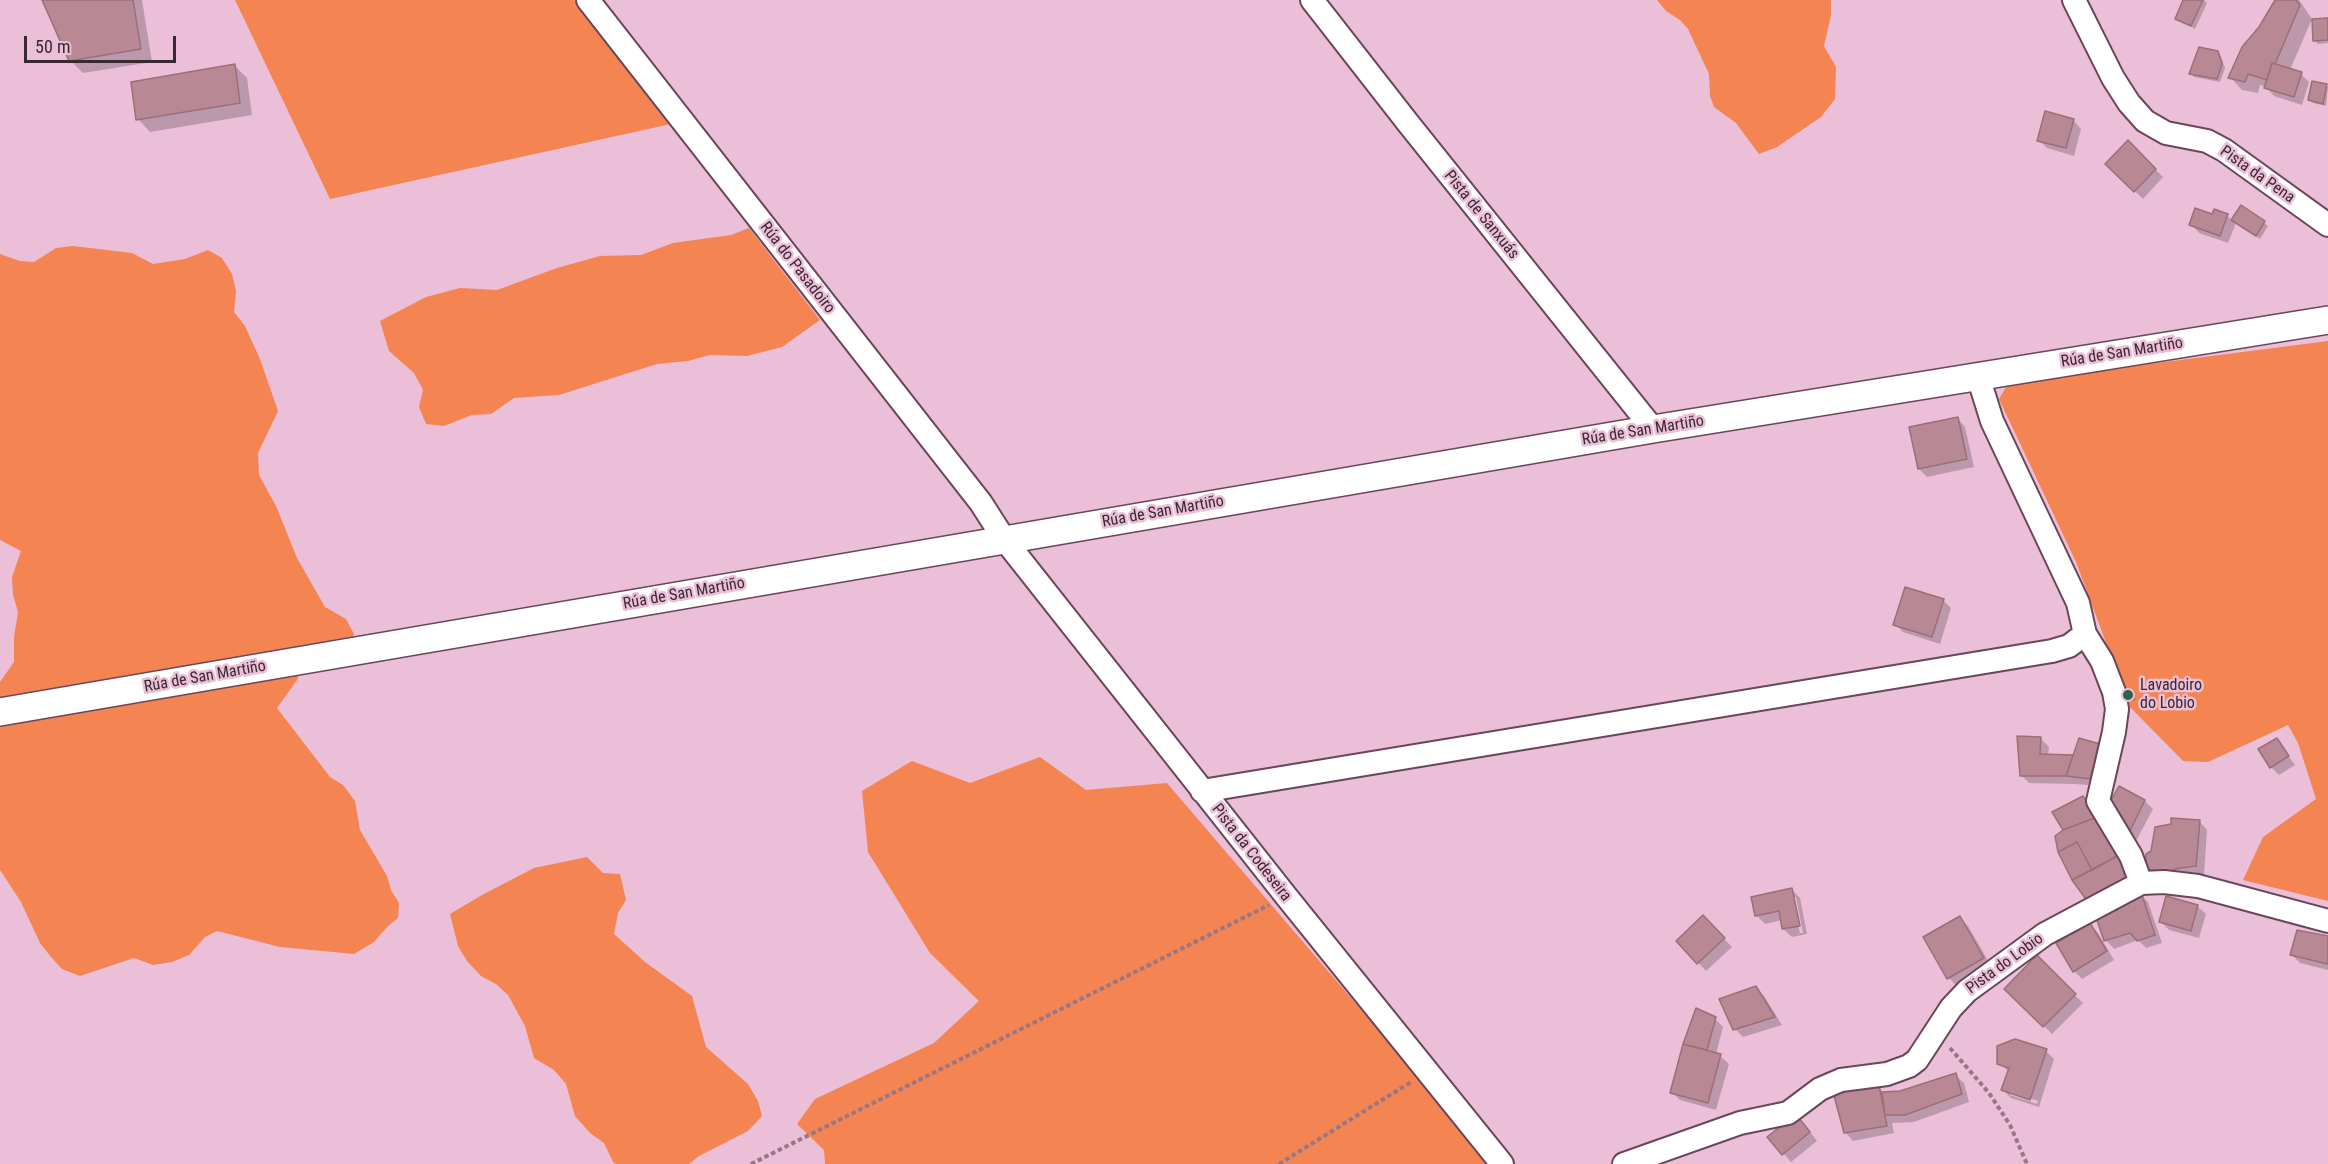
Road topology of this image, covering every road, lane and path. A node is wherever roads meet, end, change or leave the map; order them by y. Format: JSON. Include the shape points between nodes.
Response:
{"nodes":[{"id":1,"x":588,"y":0,"type":"edge"},
{"id":2,"x":1312,"y":0,"type":"edge"},
{"id":3,"x":2074,"y":0,"type":"edge"},
{"id":4,"x":2328,"y":225,"type":"edge"},
{"id":5,"x":2328,"y":320,"type":"edge"},
{"id":6,"x":1978,"y":376,"type":"junction"},
{"id":7,"x":1653,"y":429,"type":"junction"},
{"id":8,"x":1004,"y":539,"type":"junction"},
{"id":9,"x":2085,"y":634,"type":"junction"},
{"id":10,"x":0,"y":712,"type":"edge"},
{"id":11,"x":1202,"y":790,"type":"junction"},
{"id":12,"x":2141,"y":883,"type":"junction"},
{"id":13,"x":1286,"y":897,"type":"junction"},
{"id":14,"x":2328,"y":921,"type":"edge"},
{"id":15,"x":1936,"y":1032,"type":"junction"},
{"id":16,"x":1428,"y":1072,"type":"junction"},
{"id":17,"x":751,"y":1164,"type":"edge"},
{"id":18,"x":1279,"y":1164,"type":"edge"},
{"id":19,"x":1502,"y":1164,"type":"edge"},
{"id":20,"x":1624,"y":1164,"type":"edge"},
{"id":21,"x":2027,"y":1164,"type":"edge"}],
"edges":[{"from":1,"to":8,"type":"street","name":"Rúa do Pasadoiro","via":[[981,503]]},
{"from":2,"to":7,"type":"street","name":"Pista de Sanxuás"},
{"from":3,"to":4,"type":"street","name":"Pista da Pena","via":[[2113,78],[2145,122],[2166,133],[2207,141],[2224,150]]},
{"from":5,"to":6,"type":"street","name":"Rúa de San Martiño"},
{"from":6,"to":7,"type":"street","name":"Rúa de San Martiño"},
{"from":6,"to":9,"type":"street","via":[[1992,422],[2078,603]]},
{"from":7,"to":8,"type":"street","name":"Rúa de San Martiño"},
{"from":8,"to":10,"type":"street","name":"Rúa de San Martiño"},
{"from":8,"to":11,"type":"street","name":"Pista da Codeseira"},
{"from":9,"to":11,"type":"street","via":[[2052,651]]},
{"from":9,"to":12,"type":"street","via":[[2102,661],[2117,709],[2098,801],[2131,856]]},
{"from":11,"to":13,"type":"street","name":"Pista da Codeseira"},
{"from":12,"to":14,"type":"street","name":"Pista do Lobio","via":[[2198,886]]},
{"from":12,"to":15,"type":"street","name":"Pista do Lobio","via":[[2045,934],[1967,991]]},
{"from":13,"to":16,"type":"street","name":"Pista da Codeseira"},
{"from":13,"to":17,"type":"path"},
{"from":15,"to":20,"type":"street","name":"Pista do Lobio","via":[[1917,1060],[1899,1071],[1841,1080],[1820,1089],[1788,1113],[1740,1124]]},
{"from":15,"to":21,"type":"path","via":[[1989,1093],[2010,1125]]},
{"from":16,"to":18,"type":"path"},
{"from":16,"to":19,"type":"street","name":"Pista da Codeseira"}]}
